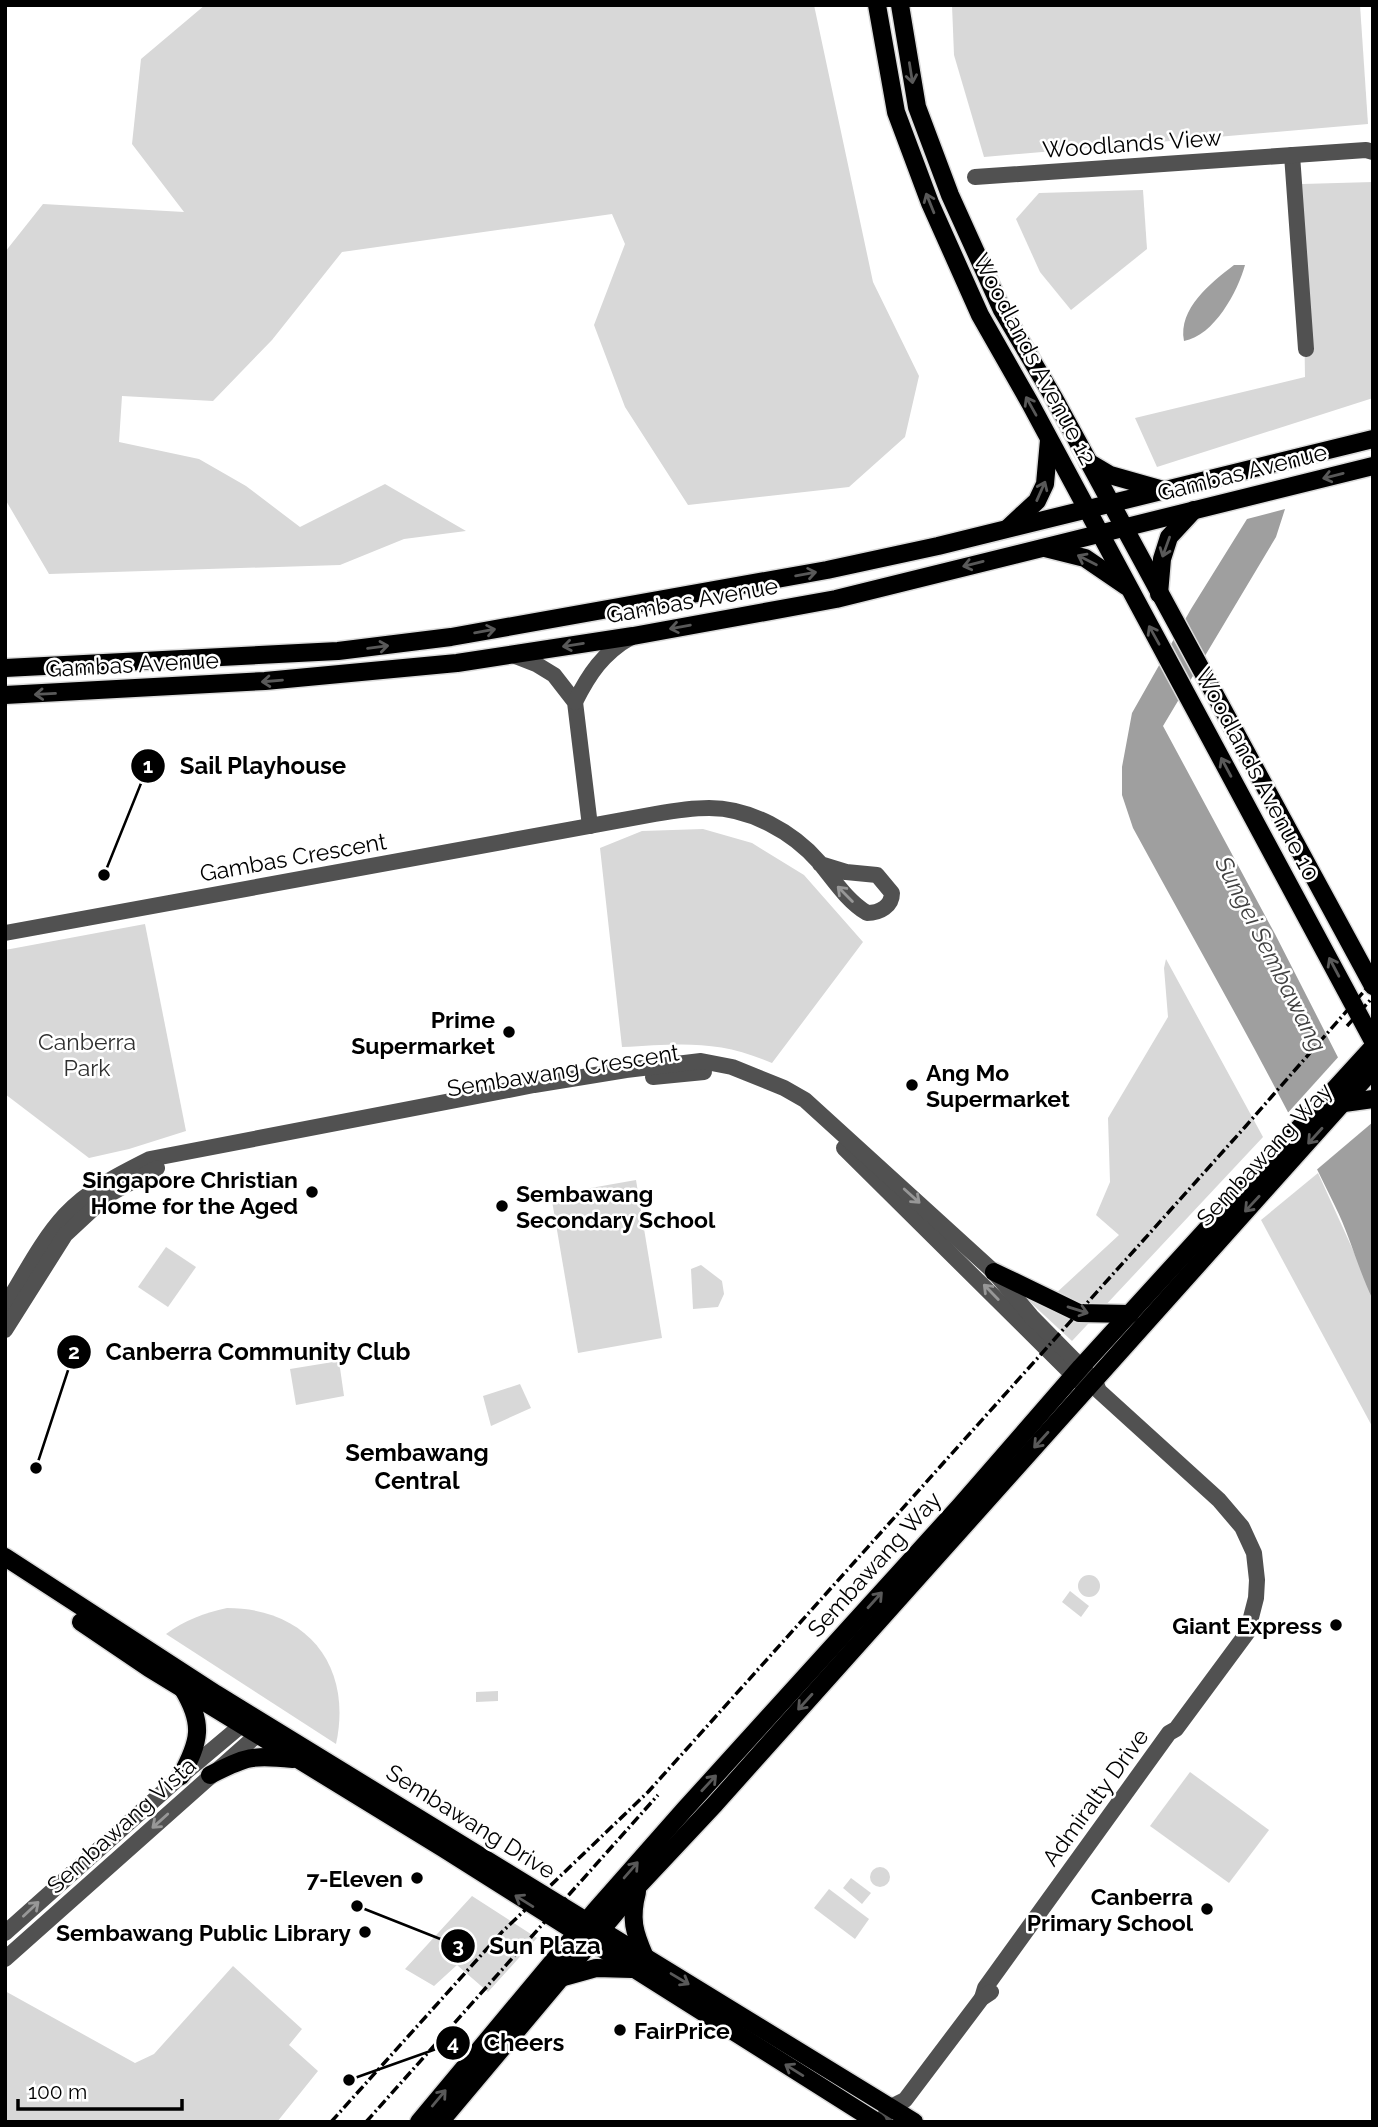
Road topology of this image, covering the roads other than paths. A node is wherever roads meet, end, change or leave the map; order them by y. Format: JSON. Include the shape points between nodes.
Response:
{"nodes":[{"id":1,"x":877,"y":5,"type":"edge"},
{"id":2,"x":900,"y":5,"type":"edge"},
{"id":3,"x":1370,"y":149,"type":"edge"},
{"id":4,"x":1292,"y":155,"type":"junction"},
{"id":5,"x":975,"y":177,"type":"dead end"},
{"id":6,"x":1306,"y":349,"type":"dead end"},
{"id":7,"x":1373,"y":439,"type":"edge"},
{"id":8,"x":1049,"y":440,"type":"junction"},
{"id":9,"x":1088,"y":462,"type":"junction"},
{"id":10,"x":1373,"y":466,"type":"edge"},
{"id":11,"x":1164,"y":491,"type":"junction"},
{"id":12,"x":1110,"y":504,"type":"junction"},
{"id":13,"x":1087,"y":509,"type":"junction"},
{"id":14,"x":1195,"y":509,"type":"junction"},
{"id":15,"x":1123,"y":527,"type":"junction"},
{"id":16,"x":1006,"y":529,"type":"junction"},
{"id":17,"x":1098,"y":533,"type":"junction"},
{"id":18,"x":1039,"y":547,"type":"junction"},
{"id":19,"x":1128,"y":588,"type":"junction"},
{"id":20,"x":1160,"y":594,"type":"junction"},
{"id":21,"x":633,"y":636,"type":"junction"},
{"id":22,"x":418,"y":642,"type":"junction"},
{"id":23,"x":338,"y":651,"type":"junction"},
{"id":24,"x":513,"y":655,"type":"junction"},
{"id":25,"x":418,"y":667,"type":"junction"},
{"id":26,"x":5,"y":668,"type":"edge"},
{"id":27,"x":340,"y":674,"type":"junction"},
{"id":28,"x":5,"y":695,"type":"edge"},
{"id":29,"x":575,"y":702,"type":"junction"},
{"id":30,"x":590,"y":826,"type":"junction"},
{"id":31,"x":820,"y":863,"type":"dead end"},
{"id":32,"x":5,"y":933,"type":"edge"},
{"id":33,"x":1357,"y":957,"type":"junction"},
{"id":34,"x":1373,"y":967,"type":"edge"},
{"id":35,"x":1373,"y":986,"type":"edge"},
{"id":36,"x":1373,"y":1041,"type":"edge"},
{"id":37,"x":1373,"y":1047,"type":"edge"},
{"id":38,"x":1373,"y":1069,"type":"edge"},
{"id":39,"x":1361,"y":1086,"type":"edge"},
{"id":40,"x":1279,"y":1163,"type":"junction"},
{"id":41,"x":994,"y":1272,"type":"junction"},
{"id":42,"x":5,"y":1306,"type":"edge"},
{"id":43,"x":1130,"y":1314,"type":"junction"},
{"id":44,"x":5,"y":1330,"type":"edge"},
{"id":45,"x":1078,"y":1371,"type":"junction"},
{"id":46,"x":1094,"y":1387,"type":"junction"},
{"id":47,"x":5,"y":1557,"type":"edge"},
{"id":48,"x":5,"y":1572,"type":"edge"},
{"id":49,"x":183,"y":1688,"type":"junction"},
{"id":50,"x":247,"y":1721,"type":"junction"},
{"id":51,"x":263,"y":1730,"type":"junction"},
{"id":52,"x":296,"y":1759,"type":"junction"},
{"id":53,"x":211,"y":1775,"type":"junction"},
{"id":54,"x":181,"y":1776,"type":"junction"},
{"id":55,"x":715,"y":1804,"type":"junction"},
{"id":56,"x":685,"y":1809,"type":"junction"},
{"id":57,"x":639,"y":1885,"type":"junction"},
{"id":58,"x":589,"y":1932,"type":"junction"},
{"id":59,"x":5,"y":1933,"type":"edge"},
{"id":60,"x":5,"y":1959,"type":"edge"},
{"id":61,"x":640,"y":1963,"type":"junction"},
{"id":62,"x":560,"y":1978,"type":"junction"},
{"id":63,"x":896,"y":2116,"type":"edge"},
{"id":64,"x":419,"y":2122,"type":"edge"},
{"id":65,"x":440,"y":2122,"type":"edge"}],
"edges":[{"from":8,"to":1,"type":"main road","name":"Woodlands Avenue 12","one_way":true,"via":[[979,315],[930,203],[896,112]]},
{"from":2,"to":9,"type":"main road","name":"Woodlands Avenue 12","one_way":true,"via":[[917,107],[950,195],[1002,310]]},
{"from":3,"to":4,"type":"street","name":"Woodlands View"},
{"from":4,"to":5,"type":"street","name":"Woodlands View"},
{"from":4,"to":6,"type":"street"},
{"from":7,"to":11,"type":"main road","name":"Gambas Avenue"},
{"from":8,"to":13,"type":"main road","name":"Woodlands Avenue 12"},
{"from":16,"to":8,"type":"main road","one_way":true,"via":[[1037,500],[1045,484]]},
{"from":9,"to":11,"type":"main road","via":[[1110,475]]},
{"from":9,"to":12,"type":"main road","name":"Woodlands Avenue 12"},
{"from":10,"to":14,"type":"main road","name":"Gambas Avenue","one_way":true},
{"from":11,"to":12,"type":"main road","name":"Gambas Avenue"},
{"from":12,"to":13,"type":"main road","name":"Gambas Avenue"},
{"from":12,"to":15,"type":"main road","name":"Woodlands Avenue 12"},
{"from":13,"to":16,"type":"main road","name":"Gambas Avenue"},
{"from":13,"to":17,"type":"main road","name":"Woodlands Avenue 12"},
{"from":14,"to":15,"type":"main road","name":"Gambas Avenue"},
{"from":14,"to":20,"type":"main road","one_way":true,"via":[[1169,537]]},
{"from":15,"to":17,"type":"main road","name":"Gambas Avenue"},
{"from":15,"to":20,"type":"main road","name":"Woodlands Avenue 10"},
{"from":22,"to":16,"type":"main road","name":"Gambas Avenue","one_way":true,"via":[[827,570]]},
{"from":17,"to":18,"type":"main road","name":"Gambas Avenue"},
{"from":17,"to":19,"type":"main road","name":"Woodlands Avenue 10"},
{"from":19,"to":18,"type":"main road","one_way":true,"via":[[1085,558]]},
{"from":18,"to":21,"type":"main road","name":"Gambas Avenue","one_way":true,"via":[[836,599]]},
{"from":36,"to":19,"type":"main road","name":"Woodlands Avenue 10","one_way":true},
{"from":20,"to":33,"type":"main road","name":"Woodlands Avenue 10"},
{"from":21,"to":24,"type":"main road","name":"Gambas Avenue","one_way":true},
{"from":21,"to":29,"type":"street","via":[[614,646],[593,668]]},
{"from":23,"to":22,"type":"main road","name":"Gambas Avenue","one_way":true},
{"from":22,"to":25,"type":"main road","via":[[404,655],[405,661]]},
{"from":23,"to":26,"type":"main road","name":"Gambas Avenue"},
{"from":23,"to":27,"type":"main road","via":[[353,661]]},
{"from":24,"to":25,"type":"main road","name":"Gambas Avenue"},
{"from":24,"to":29,"type":"street","via":[[554,675]]},
{"from":25,"to":27,"type":"main road","name":"Gambas Avenue"},
{"from":27,"to":28,"type":"main road","name":"Gambas Avenue","one_way":true},
{"from":29,"to":30,"type":"street"},
{"from":30,"to":31,"type":"street","name":"Gambas Crescent","via":[[682,810],[721,809],[774,826]]},
{"from":30,"to":32,"type":"street","name":"Gambas Crescent"},
{"from":33,"to":34,"type":"main road"},
{"from":33,"to":35,"type":"main road","name":"Woodlands Avenue 10"},
{"from":37,"to":39,"type":"main road","name":"Sembawang Way"},
{"from":38,"to":39,"type":"main road","name":"Sembawang Way"},
{"from":39,"to":40,"type":"main road","name":"Sembawang Way"},
{"from":39,"to":40,"type":"main road","name":"Sembawang Way","one_way":true},
{"from":40,"to":43,"type":"main road","name":"Sembawang Way"},
{"from":40,"to":46,"type":"main road","name":"Sembawang Way","one_way":true},
{"from":42,"to":41,"type":"street","name":"Sembawang Crescent","one_way":true,"via":[[64,1216],[119,1174],[150,1159],[534,1085],[701,1061],[732,1067],[805,1100]]},
{"from":41,"to":43,"type":"main road","one_way":true,"via":[[1079,1313]]},
{"from":41,"to":45,"type":"street","name":"Sembawang Crescent"},
{"from":43,"to":45,"type":"main road","name":"Sembawang Way"},
{"from":45,"to":44,"type":"street","name":"Sembawang Crescent","one_way":true,"via":[[819,1124],[774,1094],[702,1071],[570,1088],[169,1164],[108,1195],[65,1235]]},
{"from":45,"to":46,"type":"street","name":"Sembawang Crescent"},
{"from":56,"to":45,"type":"main road","name":"Sembawang Way","one_way":true},
{"from":46,"to":55,"type":"main road","name":"Sembawang Way","one_way":true},
{"from":46,"to":63,"type":"street","name":"Admiralty Drive","via":[[1219,1500],[1242,1527],[1254,1553],[1257,1580],[1247,1633],[1176,1729],[1175,1738],[1144,1782]]},
{"from":47,"to":50,"type":"main road","name":"Sembawang Drive"},
{"from":48,"to":49,"type":"main road","name":"Sembawang Drive"},
{"from":49,"to":50,"type":"main road","name":"Sembawang Drive"},
{"from":49,"to":54,"type":"main road","via":[[198,1722],[192,1756]]},
{"from":50,"to":51,"type":"main road","name":"Sembawang Drive"},
{"from":50,"to":54,"type":"street","name":"Sembawang Vista"},
{"from":51,"to":52,"type":"main road","name":"Sembawang Drive"},
{"from":51,"to":53,"type":"street","name":"Sembawang Vista"},
{"from":51,"to":58,"type":"main road","name":"Sembawang Drive"},
{"from":52,"to":53,"type":"main road","via":[[258,1756]]},
{"from":58,"to":52,"type":"main road","name":"Sembawang Drive","one_way":true},
{"from":53,"to":60,"type":"street","name":"Sembawang Vista","one_way":true},
{"from":59,"to":54,"type":"street","name":"Sembawang Vista","one_way":true},
{"from":55,"to":56,"type":"main road","via":[[697,1814]]},
{"from":55,"to":57,"type":"main road","name":"Sembawang Way"},
{"from":58,"to":56,"type":"main road","name":"Sembawang Way","one_way":true},
{"from":57,"to":58,"type":"main road","name":"Sembawang Way"},
{"from":57,"to":61,"type":"main road","via":[[632,1912]]},
{"from":58,"to":61,"type":"main road","name":"Sembawang Drive"},
{"from":58,"to":62,"type":"main road","name":"Sembawang Way"},
{"from":64,"to":58,"type":"main road","name":"Sembawang Way","one_way":true},
{"from":61,"to":62,"type":"main road"},
{"from":61,"to":63,"type":"main road","name":"Sembawang Drive"},
{"from":62,"to":65,"type":"main road","name":"Sembawang Way"}]}
